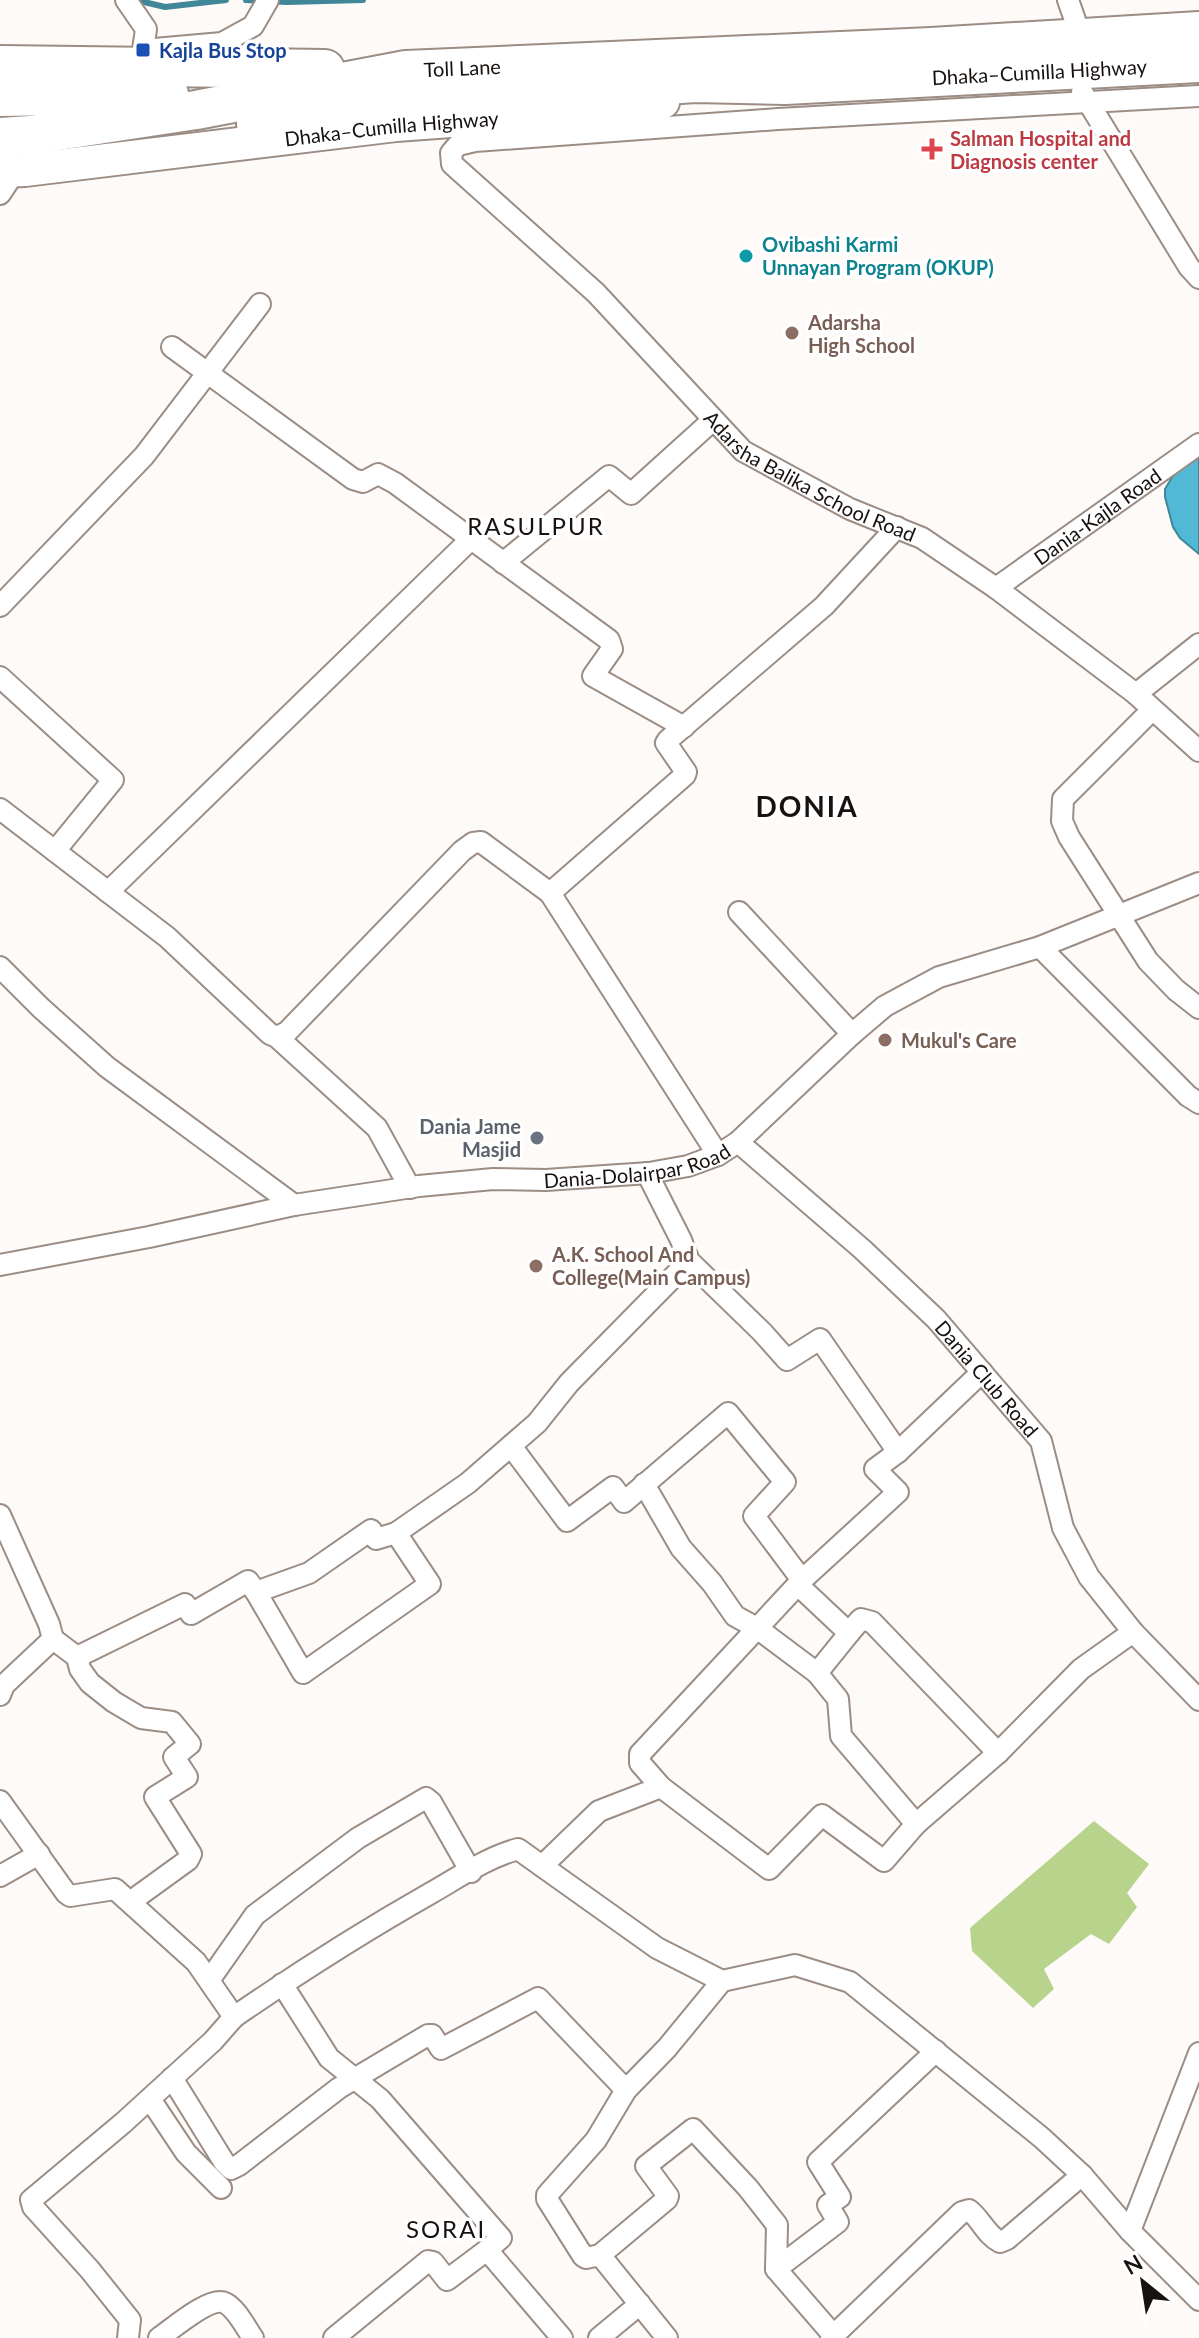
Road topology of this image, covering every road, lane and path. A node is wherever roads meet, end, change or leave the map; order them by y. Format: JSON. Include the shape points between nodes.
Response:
{"nodes":[{"id":1,"x":126,"y":0,"type":"edge"},
{"id":2,"x":266,"y":5,"type":"edge"},
{"id":3,"x":1072,"y":10,"type":"edge"},
{"id":4,"x":1199,"y":12,"type":"edge"},
{"id":5,"x":1199,"y":31,"type":"edge"},
{"id":6,"x":931,"y":47,"type":"joint"},
{"id":7,"x":0,"y":49,"type":"edge"},
{"id":8,"x":143,"y":50,"type":"junction"},
{"id":9,"x":1199,"y":63,"type":"edge"},
{"id":10,"x":0,"y":65,"type":"edge"},
{"id":11,"x":422,"y":69,"type":"junction"},
{"id":12,"x":0,"y":81,"type":"edge"},
{"id":13,"x":336,"y":83,"type":"junction"},
{"id":14,"x":1078,"y":86,"type":"junction"},
{"id":15,"x":285,"y":93,"type":"junction"},
{"id":16,"x":1199,"y":96,"type":"edge"},
{"id":17,"x":0,"y":97,"type":"edge"},
{"id":18,"x":237,"y":102,"type":"junction"},
{"id":19,"x":0,"y":111,"type":"edge"},
{"id":20,"x":3,"y":166,"type":"edge"},
{"id":21,"x":1199,"y":278,"type":"edge"},
{"id":22,"x":260,"y":304,"type":"dead end"},
{"id":23,"x":172,"y":347,"type":"dead end"},
{"id":24,"x":207,"y":371,"type":"junction"},
{"id":25,"x":713,"y":420,"type":"junction"},
{"id":26,"x":1199,"y":444,"type":"edge"},
{"id":27,"x":897,"y":527,"type":"junction"},
{"id":28,"x":471,"y":539,"type":"junction"},
{"id":29,"x":503,"y":563,"type":"junction"},
{"id":30,"x":996,"y":588,"type":"junction"},
{"id":31,"x":0,"y":606,"type":"edge"},
{"id":32,"x":1199,"y":644,"type":"edge"},
{"id":33,"x":0,"y":677,"type":"edge"},
{"id":34,"x":1136,"y":694,"type":"junction"},
{"id":35,"x":1152,"y":710,"type":"junction"},
{"id":36,"x":684,"y":727,"type":"junction"},
{"id":37,"x":1199,"y":751,"type":"edge"},
{"id":38,"x":0,"y":809,"type":"edge"},
{"id":39,"x":55,"y":851,"type":"junction"},
{"id":40,"x":1199,"y":883,"type":"edge"},
{"id":41,"x":108,"y":892,"type":"junction"},
{"id":42,"x":550,"y":893,"type":"junction"},
{"id":43,"x":739,"y":912,"type":"dead end"},
{"id":44,"x":1119,"y":916,"type":"junction"},
{"id":45,"x":1040,"y":947,"type":"junction"},
{"id":46,"x":0,"y":967,"type":"edge"},
{"id":47,"x":1199,"y":1008,"type":"edge"},
{"id":48,"x":852,"y":1034,"type":"junction"},
{"id":49,"x":277,"y":1037,"type":"junction"},
{"id":50,"x":1199,"y":1103,"type":"edge"},
{"id":51,"x":738,"y":1142,"type":"junction"},
{"id":52,"x":718,"y":1155,"type":"junction"},
{"id":53,"x":647,"y":1173,"type":"junction"},
{"id":54,"x":410,"y":1188,"type":"junction"},
{"id":55,"x":294,"y":1205,"type":"junction"},
{"id":56,"x":689,"y":1261,"type":"junction"},
{"id":57,"x":0,"y":1265,"type":"edge"},
{"id":58,"x":982,"y":1372,"type":"junction"},
{"id":59,"x":511,"y":1446,"type":"junction"},
{"id":60,"x":898,"y":1452,"type":"junction"},
{"id":61,"x":644,"y":1484,"type":"junction"},
{"id":62,"x":0,"y":1515,"type":"edge"},
{"id":63,"x":396,"y":1533,"type":"junction"},
{"id":64,"x":800,"y":1582,"type":"junction"},
{"id":65,"x":256,"y":1592,"type":"junction"},
{"id":66,"x":859,"y":1621,"type":"junction"},
{"id":67,"x":757,"y":1628,"type":"junction"},
{"id":68,"x":1133,"y":1632,"type":"junction"},
{"id":69,"x":53,"y":1639,"type":"junction"},
{"id":70,"x":77,"y":1657,"type":"junction"},
{"id":71,"x":817,"y":1673,"type":"junction"},
{"id":72,"x":0,"y":1695,"type":"edge"},
{"id":73,"x":1199,"y":1700,"type":"edge"},
{"id":74,"x":998,"y":1753,"type":"junction"},
{"id":75,"x":661,"y":1787,"type":"junction"},
{"id":76,"x":0,"y":1801,"type":"edge"},
{"id":77,"x":916,"y":1824,"type":"junction"},
{"id":78,"x":39,"y":1854,"type":"junction"},
{"id":79,"x":542,"y":1866,"type":"junction"},
{"id":80,"x":471,"y":1872,"type":"junction"},
{"id":81,"x":0,"y":1876,"type":"edge"},
{"id":82,"x":130,"y":1902,"type":"junction"},
{"id":83,"x":210,"y":1979,"type":"junction"},
{"id":84,"x":722,"y":1981,"type":"junction"},
{"id":85,"x":282,"y":1984,"type":"junction"},
{"id":86,"x":234,"y":2017,"type":"junction"},
{"id":87,"x":936,"y":2051,"type":"junction"},
{"id":88,"x":1199,"y":2053,"type":"edge"},
{"id":89,"x":172,"y":2078,"type":"junction"},
{"id":90,"x":626,"y":2090,"type":"junction"},
{"id":91,"x":150,"y":2099,"type":"junction"},
{"id":92,"x":1082,"y":2175,"type":"junction"},
{"id":93,"x":221,"y":2188,"type":"dead end"},
{"id":94,"x":1130,"y":2231,"type":"junction"},
{"id":95,"x":487,"y":2250,"type":"junction"},
{"id":96,"x":600,"y":2255,"type":"junction"},
{"id":97,"x":776,"y":2269,"type":"junction"},
{"id":98,"x":1199,"y":2300,"type":"edge"},
{"id":99,"x":640,"y":2304,"type":"junction"},
{"id":100,"x":832,"y":2337,"type":"edge"},
{"id":101,"x":128,"y":2338,"type":"edge"},
{"id":102,"x":159,"y":2338,"type":"edge"},
{"id":103,"x":253,"y":2338,"type":"edge"},
{"id":104,"x":334,"y":2338,"type":"edge"},
{"id":105,"x":562,"y":2338,"type":"edge"},
{"id":106,"x":599,"y":2338,"type":"edge"},
{"id":107,"x":667,"y":2338,"type":"edge"}],
"edges":[{"from":1,"to":8,"type":"street","via":[[146,29]]},
{"from":2,"to":8,"type":"street","via":[[253,26],[222,43]]},
{"from":3,"to":4,"type":"highway"},
{"from":3,"to":11,"type":"highway","via":[[538,50]]},
{"from":5,"to":6,"type":"highway","name":"Dhaka–Cumilla Highway"},
{"from":6,"to":11,"type":"highway","name":"Toll Lane"},
{"from":7,"to":8,"type":"main road"},
{"from":8,"to":11,"type":"main road"},
{"from":9,"to":14,"type":"highway","name":"Dhaka–Cumilla Highway"},
{"from":10,"to":11,"type":"highway"},
{"from":11,"to":13,"type":"highway","name":"Toll Lane"},
{"from":12,"to":13,"type":"highway"},
{"from":13,"to":15,"type":"highway","name":"Toll Lane"},
{"from":14,"to":16,"type":"street"},
{"from":14,"to":20,"type":"highway","name":"Dhaka–Cumilla Highway","via":[[695,83],[366,106],[22,158]]},
{"from":14,"to":21,"type":"street"},
{"from":14,"to":25,"type":"street","name":"Adarsha Balika School Road","via":[[458,145],[451,153],[452,164],[596,293]]},
{"from":15,"to":17,"type":"highway"},
{"from":15,"to":18,"type":"highway","name":"Toll Lane"},
{"from":18,"to":19,"type":"highway"},
{"from":18,"to":20,"type":"highway","name":"Toll Lane","via":[[31,135]]},
{"from":22,"to":24,"type":"street"},
{"from":23,"to":24,"type":"street"},
{"from":24,"to":28,"type":"street","via":[[353,479],[363,482],[378,474]]},
{"from":24,"to":31,"type":"street","via":[[144,456]]},
{"from":25,"to":27,"type":"street","name":"Adarsha Balika School Road","via":[[743,451],[850,509]]},
{"from":25,"to":29,"type":"street","via":[[631,494],[609,476]]},
{"from":26,"to":30,"type":"street","name":"Dania-Kajla Road"},
{"from":27,"to":30,"type":"street","name":"Adarsha Balika School Road"},
{"from":27,"to":36,"type":"street","via":[[824,606]]},
{"from":28,"to":29,"type":"street"},
{"from":28,"to":41,"type":"street"},
{"from":29,"to":36,"type":"street","via":[[609,640],[612,649],[595,671],[597,680]]},
{"from":30,"to":34,"type":"street","name":"Adarsha Balika School Road"},
{"from":32,"to":34,"type":"street"},
{"from":33,"to":39,"type":"street","via":[[113,780]]},
{"from":34,"to":35,"type":"street","name":"Adarsha Balika School Road"},
{"from":35,"to":37,"type":"street","name":"Adarsha Balika School Road"},
{"from":35,"to":44,"type":"street","via":[[1063,799],[1062,821],[1069,837]]},
{"from":36,"to":42,"type":"street","via":[[666,743],[685,775]]},
{"from":38,"to":39,"type":"street"},
{"from":39,"to":41,"type":"street"},
{"from":40,"to":44,"type":"street","name":"Dania-Dolairpar Road"},
{"from":41,"to":49,"type":"street","via":[[167,937]]},
{"from":42,"to":49,"type":"street","via":[[481,842],[473,843]]},
{"from":42,"to":52,"type":"street"},
{"from":43,"to":48,"type":"street"},
{"from":44,"to":45,"type":"street","name":"Dania-Dolairpar Road"},
{"from":44,"to":47,"type":"street","via":[[1148,961]]},
{"from":45,"to":48,"type":"street","name":"Dania-Dolairpar Road","via":[[939,977],[885,1006]]},
{"from":45,"to":50,"type":"street"},
{"from":46,"to":55,"type":"street","via":[[107,1067]]},
{"from":48,"to":51,"type":"street","name":"Dania-Dolairpar Road"},
{"from":49,"to":54,"type":"street","via":[[377,1128]]},
{"from":51,"to":52,"type":"street","name":"Dania-Dolairpar Road"},
{"from":51,"to":58,"type":"street","name":"Dania Club Road","via":[[862,1249],[936,1319]]},
{"from":52,"to":53,"type":"street","name":"Dania-Dolairpar Road"},
{"from":53,"to":54,"type":"street","name":"Dania-Dolairpar Road"},
{"from":53,"to":56,"type":"street"},
{"from":54,"to":55,"type":"street","name":"Dania-Dolairpar Road"},
{"from":55,"to":57,"type":"street","name":"Dania-Dolairpar Road"},
{"from":56,"to":59,"type":"street"},
{"from":56,"to":60,"type":"street","via":[[787,1360],[820,1339]]},
{"from":58,"to":60,"type":"street"},
{"from":58,"to":68,"type":"street","name":"Dania Club Road","via":[[1041,1441],[1063,1528],[1089,1577]]},
{"from":59,"to":61,"type":"street","via":[[567,1521],[613,1487],[624,1502]]},
{"from":59,"to":63,"type":"street"},
{"from":60,"to":64,"type":"street","via":[[875,1469],[898,1492]]},
{"from":61,"to":64,"type":"street","via":[[728,1413],[785,1482],[754,1516]]},
{"from":61,"to":67,"type":"street","via":[[681,1548],[735,1616]]},
{"from":62,"to":69,"type":"street"},
{"from":63,"to":65,"type":"street","via":[[376,1539],[371,1530],[309,1573]]},
{"from":63,"to":65,"type":"street","via":[[430,1584],[303,1673]]},
{"from":64,"to":66,"type":"street","via":[[849,1633]]},
{"from":64,"to":67,"type":"street"},
{"from":65,"to":70,"type":"street","via":[[248,1581],[191,1614],[185,1604]]},
{"from":66,"to":71,"type":"street"},
{"from":66,"to":74,"type":"street","via":[[872,1622]]},
{"from":67,"to":71,"type":"street"},
{"from":67,"to":75,"type":"street","via":[[640,1754],[640,1763]]},
{"from":68,"to":73,"type":"street","name":"Dania Club Road"},
{"from":68,"to":74,"type":"street","via":[[1081,1669]]},
{"from":69,"to":70,"type":"street"},
{"from":69,"to":72,"type":"street"},
{"from":70,"to":82,"type":"street","via":[[90,1683],[141,1718],[172,1722],[190,1744],[174,1757],[187,1777],[155,1797],[191,1854]]},
{"from":71,"to":77,"type":"street","via":[[838,1699],[841,1736]]},
{"from":74,"to":77,"type":"street"},
{"from":75,"to":77,"type":"street","via":[[769,1869],[822,1815],[884,1861]]},
{"from":75,"to":79,"type":"street","via":[[599,1811]]},
{"from":76,"to":78,"type":"street"},
{"from":78,"to":81,"type":"street"},
{"from":78,"to":82,"type":"street","via":[[70,1896],[115,1889]]},
{"from":79,"to":80,"type":"street","via":[[518,1849],[493,1856]]},
{"from":79,"to":84,"type":"street","via":[[657,1948]]},
{"from":80,"to":83,"type":"street","via":[[431,1802],[418,1800],[255,1915]]},
{"from":80,"to":85,"type":"street"},
{"from":82,"to":83,"type":"street"},
{"from":83,"to":86,"type":"street"},
{"from":84,"to":87,"type":"street","via":[[795,1965],[850,1982]]},
{"from":84,"to":90,"type":"street"},
{"from":85,"to":86,"type":"street"},
{"from":85,"to":95,"type":"street","via":[[329,2058],[380,2099],[501,2238]]},
{"from":86,"to":89,"type":"street"},
{"from":87,"to":92,"type":"street"},
{"from":87,"to":97,"type":"street","via":[[818,2162],[840,2197],[828,2205],[838,2222]]},
{"from":88,"to":94,"type":"street"},
{"from":89,"to":90,"type":"street","via":[[231,2169],[339,2088],[428,2035],[441,2049],[538,1998]]},
{"from":89,"to":91,"type":"street"},
{"from":90,"to":96,"type":"street","via":[[596,2140],[547,2195],[583,2256]]},
{"from":91,"to":93,"type":"street","via":[[186,2153]]},
{"from":91,"to":101,"type":"street","via":[[31,2200],[130,2320]]},
{"from":92,"to":94,"type":"street"},
{"from":92,"to":100,"type":"street","via":[[1000,2242],[974,2213],[962,2212]]},
{"from":94,"to":98,"type":"street"},
{"from":95,"to":104,"type":"street","via":[[447,2280],[428,2261]]},
{"from":95,"to":105,"type":"street"},
{"from":96,"to":97,"type":"street","via":[[667,2199],[646,2166],[693,2129],[777,2225]]},
{"from":96,"to":99,"type":"street"},
{"from":97,"to":100,"type":"street"},
{"from":99,"to":106,"type":"street"},
{"from":99,"to":107,"type":"street"},
{"from":102,"to":103,"type":"street","via":[[211,2302],[223,2302]]}]}
